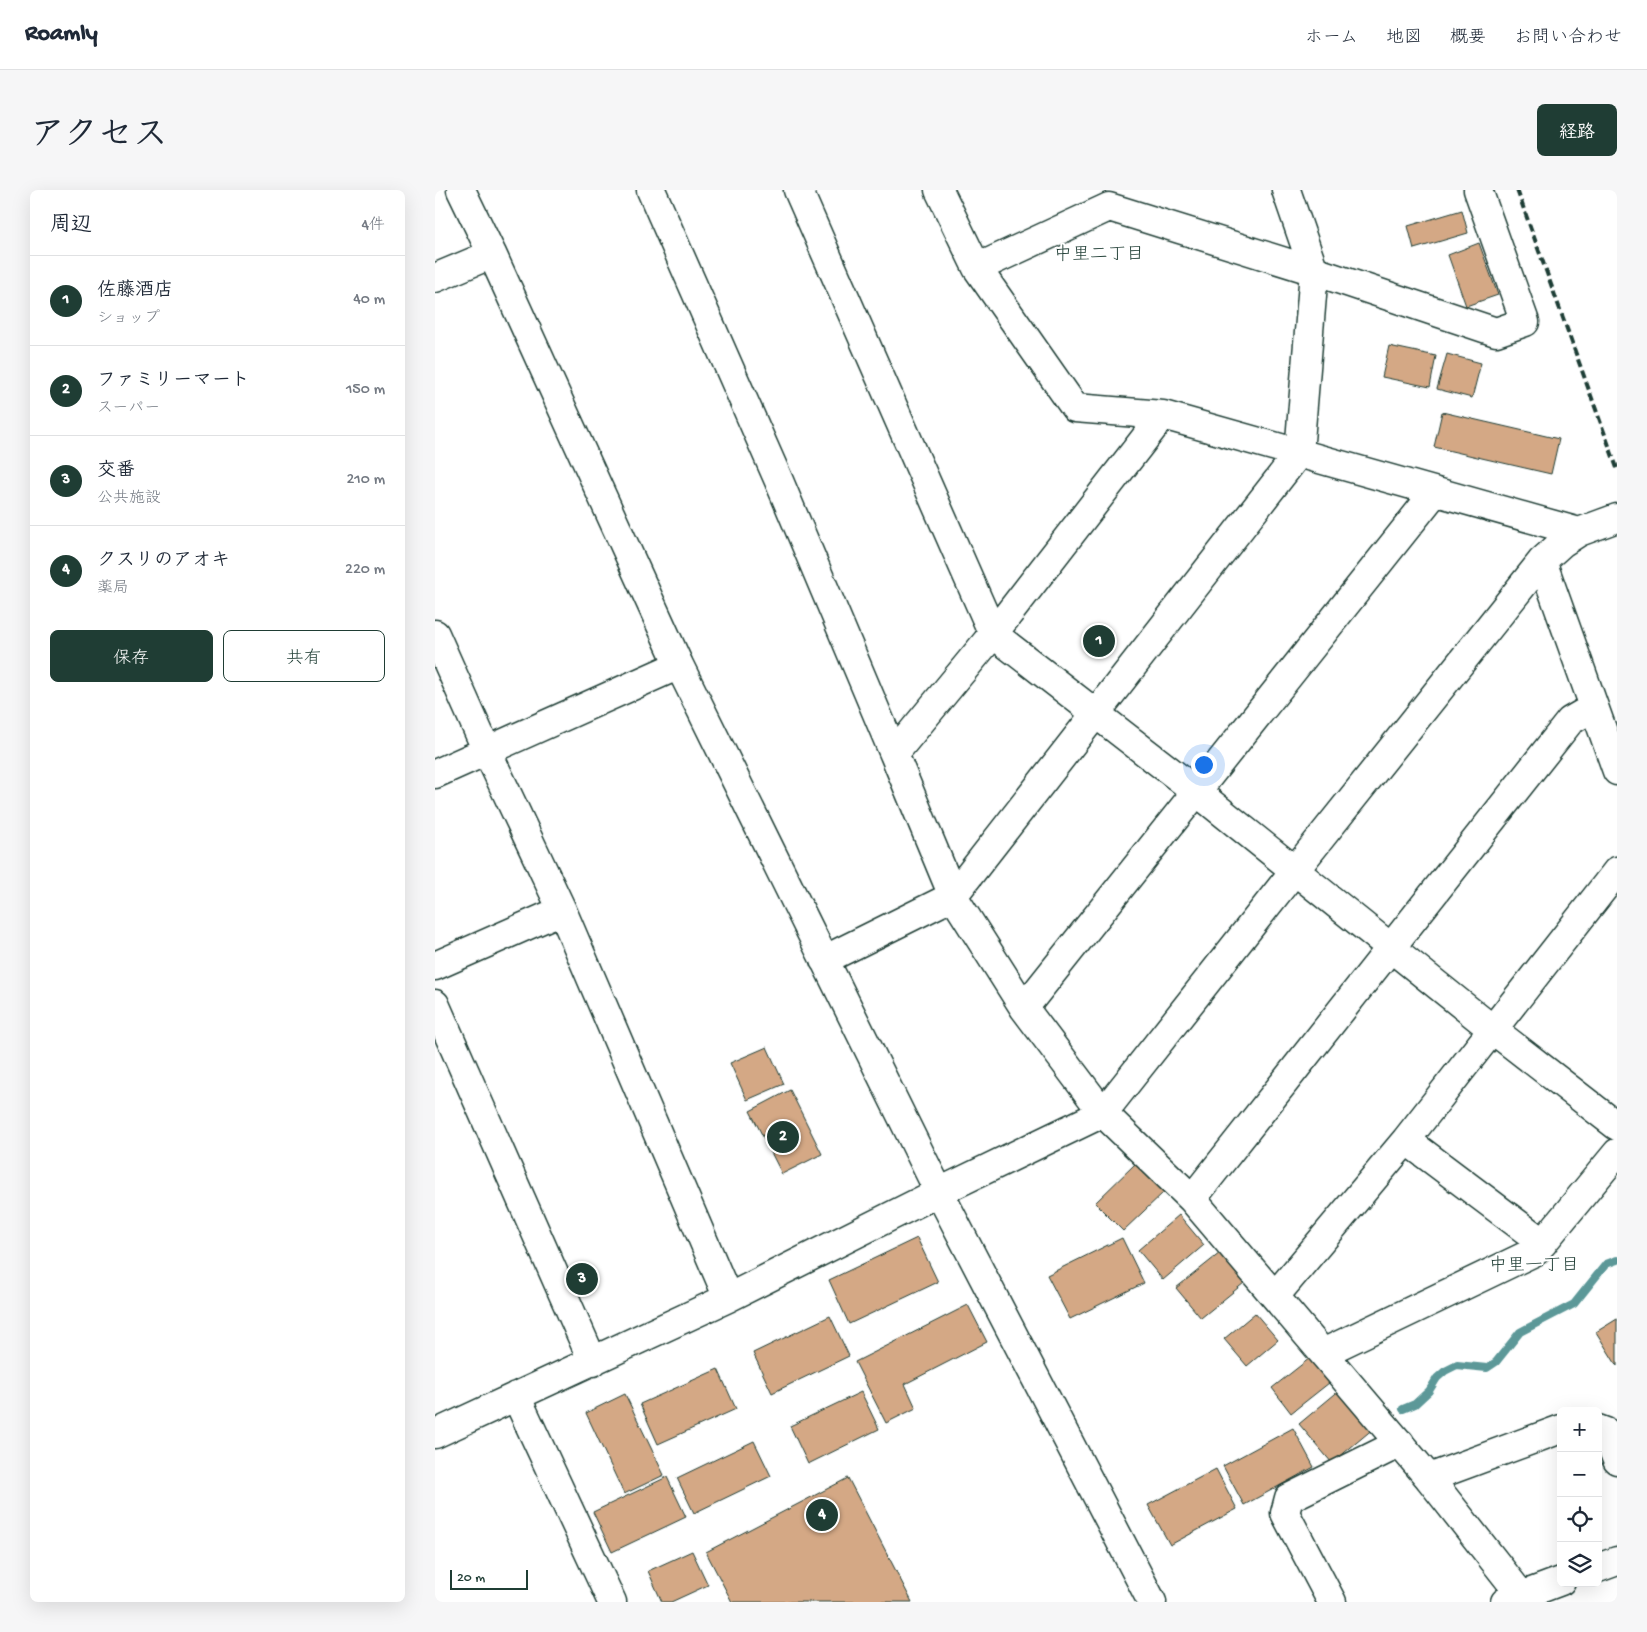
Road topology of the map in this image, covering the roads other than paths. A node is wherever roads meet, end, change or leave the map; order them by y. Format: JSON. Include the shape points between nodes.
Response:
{"nodes":[{"id":1,"x":461,"y":190,"type":"edge"},
{"id":2,"x":651,"y":190,"type":"edge"},
{"id":3,"x":799,"y":190,"type":"edge"},
{"id":4,"x":939,"y":190,"type":"edge"},
{"id":5,"x":1286,"y":190,"type":"edge"},
{"id":6,"x":1478,"y":190,"type":"edge"},
{"id":7,"x":1106,"y":199,"type":"edge"},
{"id":8,"x":492,"y":254,"type":"junction"},
{"id":9,"x":977,"y":268,"type":"junction"},
{"id":10,"x":1314,"y":271,"type":"junction"},
{"id":11,"x":435,"y":278,"type":"edge"},
{"id":12,"x":1163,"y":414,"type":"junction"},
{"id":13,"x":1299,"y":453,"type":"junction"},
{"id":14,"x":1435,"y":492,"type":"junction"},
{"id":15,"x":1617,"y":518,"type":"edge"},
{"id":16,"x":1579,"y":532,"type":"junction"},
{"id":17,"x":1542,"y":562,"type":"junction"},
{"id":18,"x":435,"y":634,"type":"edge"},
{"id":19,"x":993,"y":634,"type":"junction"},
{"id":20,"x":679,"y":665,"type":"junction"},
{"id":21,"x":1594,"y":707,"type":"junction"},
{"id":22,"x":1097,"y":714,"type":"junction"},
{"id":23,"x":487,"y":752,"type":"junction"},
{"id":24,"x":894,"y":754,"type":"junction"},
{"id":25,"x":1617,"y":771,"type":"edge"},
{"id":26,"x":435,"y":774,"type":"edge"},
{"id":27,"x":1197,"y":792,"type":"junction"},
{"id":28,"x":1295,"y":870,"type":"junction"},
{"id":29,"x":1617,"y":872,"type":"edge"},
{"id":30,"x":953,"y":896,"type":"junction"},
{"id":31,"x":562,"y":910,"type":"junction"},
{"id":32,"x":1391,"y":948,"type":"junction"},
{"id":33,"x":824,"y":960,"type":"junction"},
{"id":34,"x":435,"y":966,"type":"edge"},
{"id":35,"x":435,"y":1004,"type":"edge"},
{"id":36,"x":1024,"y":1008,"type":"junction"},
{"id":37,"x":1492,"y":1029,"type":"junction"},
{"id":38,"x":1103,"y":1113,"type":"junction"},
{"id":39,"x":1617,"y":1126,"type":"edge"},
{"id":40,"x":1406,"y":1140,"type":"junction"},
{"id":41,"x":1617,"y":1154,"type":"edge"},
{"id":42,"x":939,"y":1192,"type":"junction"},
{"id":43,"x":1192,"y":1199,"type":"junction"},
{"id":44,"x":1543,"y":1243,"type":"junction"},
{"id":45,"x":1275,"y":1296,"type":"junction"},
{"id":46,"x":728,"y":1298,"type":"junction"},
{"id":47,"x":1323,"y":1353,"type":"junction"},
{"id":48,"x":593,"y":1362,"type":"junction"},
{"id":49,"x":516,"y":1396,"type":"junction"},
{"id":50,"x":1557,"y":1430,"type":"edge"},
{"id":51,"x":1602,"y":1430,"type":"edge"},
{"id":52,"x":435,"y":1434,"type":"edge"},
{"id":53,"x":1400,"y":1443,"type":"junction"},
{"id":54,"x":1617,"y":1460,"type":"edge"},
{"id":55,"x":1429,"y":1478,"type":"junction"},
{"id":56,"x":1617,"y":1561,"type":"edge"},
{"id":57,"x":1602,"y":1567,"type":"edge"},
{"id":58,"x":1557,"y":1582,"type":"edge"},
{"id":59,"x":1566,"y":1587,"type":"edge"},
{"id":60,"x":1513,"y":1598,"type":"edge"},
{"id":61,"x":612,"y":1602,"type":"edge"},
{"id":62,"x":1152,"y":1602,"type":"edge"},
{"id":63,"x":1332,"y":1602,"type":"edge"},
{"id":64,"x":1571,"y":1602,"type":"edge"}],
"edges":[{"from":1,"to":8,"type":"street"},
{"from":2,"to":24,"type":"street"},
{"from":3,"to":19,"type":"street"},
{"from":4,"to":9,"type":"street"},
{"from":5,"to":10,"type":"street"},
{"from":6,"to":10,"type":"street","via":[[1525,322],[1496,332]]},
{"from":7,"to":9,"type":"street"},
{"from":7,"to":10,"type":"street"},
{"from":8,"to":11,"type":"street"},
{"from":8,"to":20,"type":"street"},
{"from":9,"to":12,"type":"street","via":[[1075,408]]},
{"from":10,"to":13,"type":"street"},
{"from":12,"to":13,"type":"street"},
{"from":12,"to":19,"type":"street"},
{"from":13,"to":14,"type":"street"},
{"from":13,"to":22,"type":"street"},
{"from":14,"to":16,"type":"street"},
{"from":14,"to":27,"type":"street"},
{"from":15,"to":16,"type":"street"},
{"from":16,"to":17,"type":"street"},
{"from":17,"to":21,"type":"street"},
{"from":17,"to":28,"type":"street"},
{"from":18,"to":23,"type":"street"},
{"from":19,"to":22,"type":"street"},
{"from":19,"to":24,"type":"street"},
{"from":20,"to":23,"type":"street"},
{"from":20,"to":33,"type":"street"},
{"from":21,"to":25,"type":"street"},
{"from":21,"to":32,"type":"street","via":[[1570,721]]},
{"from":22,"to":27,"type":"street"},
{"from":22,"to":30,"type":"street"},
{"from":23,"to":26,"type":"street"},
{"from":23,"to":31,"type":"street"},
{"from":24,"to":30,"type":"street"},
{"from":27,"to":28,"type":"street"},
{"from":27,"to":36,"type":"street"},
{"from":28,"to":32,"type":"street"},
{"from":28,"to":38,"type":"street"},
{"from":29,"to":37,"type":"street"},
{"from":30,"to":33,"type":"street"},
{"from":30,"to":36,"type":"street"},
{"from":31,"to":34,"type":"street"},
{"from":31,"to":46,"type":"street"},
{"from":32,"to":37,"type":"street"},
{"from":32,"to":43,"type":"street"},
{"from":33,"to":42,"type":"street"},
{"from":35,"to":48,"type":"street"},
{"from":36,"to":38,"type":"street"},
{"from":37,"to":39,"type":"street"},
{"from":37,"to":40,"type":"street"},
{"from":38,"to":42,"type":"street"},
{"from":38,"to":43,"type":"street"},
{"from":40,"to":44,"type":"street"},
{"from":40,"to":45,"type":"street"},
{"from":41,"to":44,"type":"street"},
{"from":42,"to":46,"type":"street"},
{"from":42,"to":62,"type":"street"},
{"from":43,"to":45,"type":"street"},
{"from":44,"to":47,"type":"street","via":[[1536,1251]]},
{"from":45,"to":47,"type":"street"},
{"from":46,"to":48,"type":"street"},
{"from":47,"to":53,"type":"street"},
{"from":48,"to":49,"type":"street"},
{"from":49,"to":52,"type":"street"},
{"from":49,"to":61,"type":"street"},
{"from":50,"to":55,"type":"street"},
{"from":51,"to":54,"type":"street","via":[[1607,1432]]},
{"from":53,"to":55,"type":"street"},
{"from":53,"to":63,"type":"street","via":[[1289,1498],[1285,1514]]},
{"from":55,"to":60,"type":"street"},
{"from":56,"to":57,"type":"street"},
{"from":58,"to":60,"type":"street"},
{"from":59,"to":64,"type":"street"}]}
